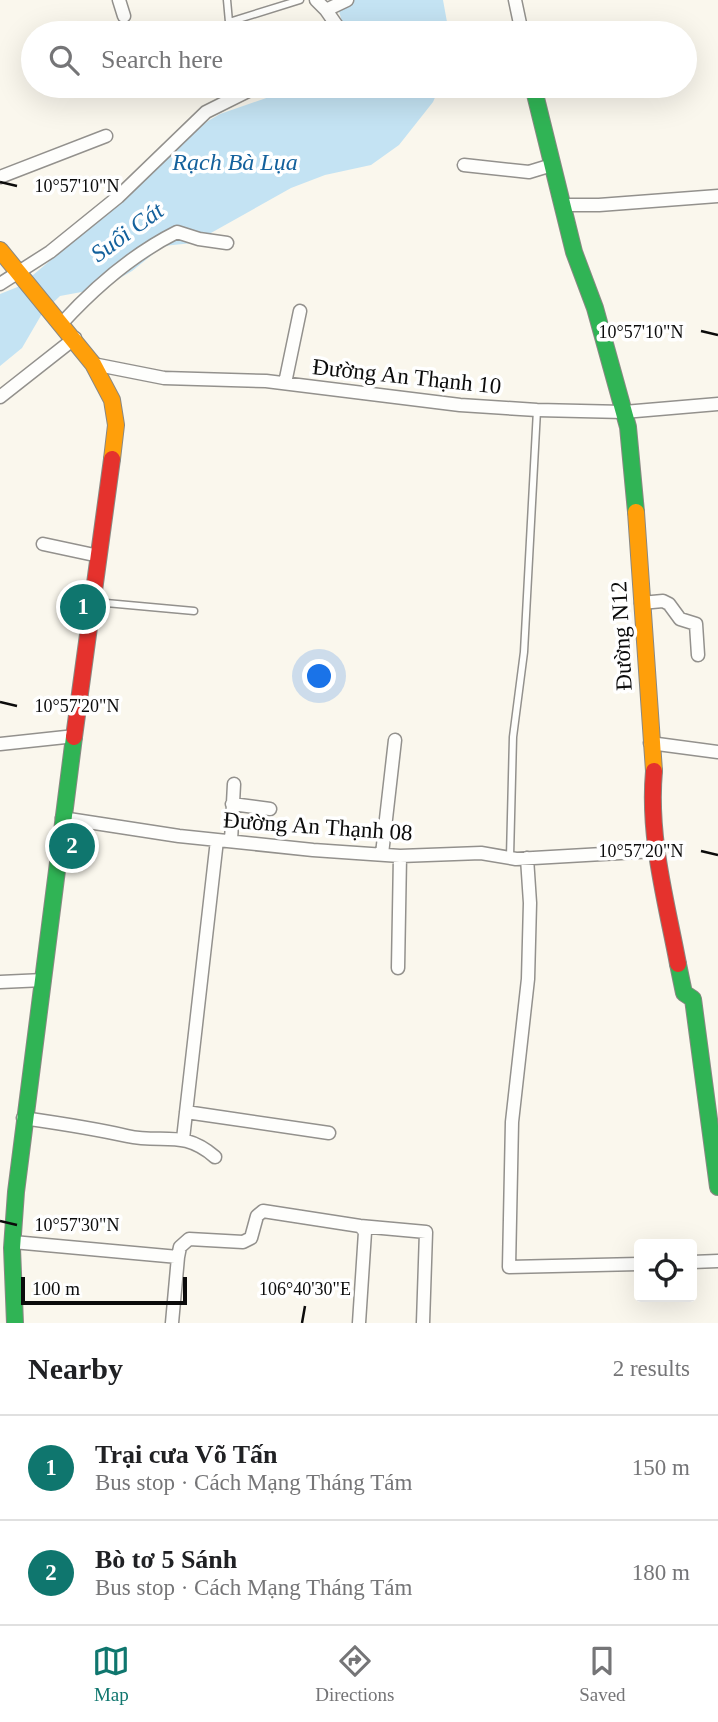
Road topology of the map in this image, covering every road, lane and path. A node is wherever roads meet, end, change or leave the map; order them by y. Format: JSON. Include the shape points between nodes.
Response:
{"nodes":[{"id":1,"x":119,"y":0,"type":"edge"},
{"id":2,"x":227,"y":0,"type":"edge"},
{"id":3,"x":300,"y":0,"type":"edge"},
{"id":4,"x":316,"y":0,"type":"edge"},
{"id":5,"x":347,"y":0,"type":"edge"},
{"id":6,"x":515,"y":0,"type":"edge"},
{"id":7,"x":329,"y":8,"type":"junction"},
{"id":8,"x":124,"y":16,"type":"dead end"},
{"id":9,"x":229,"y":21,"type":"edge"},
{"id":10,"x":232,"y":21,"type":"edge"},
{"id":11,"x":336,"y":21,"type":"edge"},
{"id":12,"x":519,"y":21,"type":"edge"},
{"id":13,"x":234,"y":98,"type":"edge"},
{"id":14,"x":535,"y":98,"type":"edge"},
{"id":15,"x":106,"y":136,"type":"dead end"},
{"id":16,"x":464,"y":165,"type":"dead end"},
{"id":17,"x":544,"y":168,"type":"junction"},
{"id":18,"x":0,"y":177,"type":"edge"},
{"id":19,"x":718,"y":196,"type":"edge"},
{"id":20,"x":564,"y":205,"type":"junction"},
{"id":21,"x":227,"y":243,"type":"dead end"},
{"id":22,"x":0,"y":250,"type":"edge"},
{"id":23,"x":20,"y":273,"type":"junction"},
{"id":24,"x":0,"y":284,"type":"edge"},
{"id":25,"x":300,"y":311,"type":"dead end"},
{"id":26,"x":58,"y":318,"type":"junction"},
{"id":27,"x":75,"y":338,"type":"junction"},
{"id":28,"x":93,"y":363,"type":"junction"},
{"id":29,"x":285,"y":383,"type":"junction"},
{"id":30,"x":0,"y":397,"type":"edge"},
{"id":31,"x":718,"y":404,"type":"edge"},
{"id":32,"x":537,"y":410,"type":"junction"},
{"id":33,"x":624,"y":412,"type":"junction"},
{"id":34,"x":43,"y":544,"type":"dead end"},
{"id":35,"x":99,"y":555,"type":"junction"},
{"id":36,"x":93,"y":602,"type":"junction"},
{"id":37,"x":641,"y":603,"type":"junction"},
{"id":38,"x":194,"y":611,"type":"dead end"},
{"id":39,"x":698,"y":655,"type":"dead end"},
{"id":40,"x":75,"y":736,"type":"junction"},
{"id":41,"x":395,"y":740,"type":"dead end"},
{"id":42,"x":650,"y":743,"type":"junction"},
{"id":43,"x":0,"y":744,"type":"edge"},
{"id":44,"x":718,"y":752,"type":"edge"},
{"id":45,"x":234,"y":784,"type":"dead end"},
{"id":46,"x":232,"y":804,"type":"junction"},
{"id":47,"x":270,"y":809,"type":"dead end"},
{"id":48,"x":62,"y":818,"type":"junction"},
{"id":49,"x":224,"y":840,"type":"junction"},
{"id":50,"x":655,"y":851,"type":"junction"},
{"id":51,"x":382,"y":854,"type":"junction"},
{"id":52,"x":400,"y":856,"type":"junction"},
{"id":53,"x":510,"y":858,"type":"junction"},
{"id":54,"x":527,"y":858,"type":"junction"},
{"id":55,"x":398,"y":968,"type":"dead end"},
{"id":56,"x":44,"y":980,"type":"junction"},
{"id":57,"x":0,"y":982,"type":"edge"},
{"id":58,"x":186,"y":1112,"type":"junction"},
{"id":59,"x":23,"y":1118,"type":"junction"},
{"id":60,"x":329,"y":1133,"type":"dead end"},
{"id":61,"x":183,"y":1139,"type":"junction"},
{"id":62,"x":215,"y":1157,"type":"dead end"},
{"id":63,"x":718,"y":1187,"type":"edge"},
{"id":64,"x":6,"y":1226,"type":"edge"},
{"id":65,"x":360,"y":1226,"type":"junction"},
{"id":66,"x":13,"y":1242,"type":"junction"},
{"id":67,"x":178,"y":1257,"type":"junction"},
{"id":68,"x":718,"y":1261,"type":"edge"},
{"id":69,"x":7,"y":1262,"type":"edge"},
{"id":70,"x":697,"y":1262,"type":"edge"},
{"id":71,"x":634,"y":1264,"type":"edge"},
{"id":72,"x":15,"y":1323,"type":"edge"},
{"id":73,"x":172,"y":1323,"type":"edge"},
{"id":74,"x":359,"y":1323,"type":"edge"},
{"id":75,"x":423,"y":1323,"type":"edge"}],
"edges":[{"from":1,"to":8,"type":"street"},
{"from":2,"to":9,"type":"lane"},
{"from":3,"to":10,"type":"lane"},
{"from":4,"to":7,"type":"street"},
{"from":5,"to":7,"type":"street"},
{"from":6,"to":12,"type":"street"},
{"from":7,"to":11,"type":"street"},
{"from":13,"to":23,"type":"street","via":[[206,112],[118,197]]},
{"from":14,"to":17,"type":"street","name":"Đường N12"},
{"from":15,"to":18,"type":"street"},
{"from":16,"to":17,"type":"street"},
{"from":17,"to":20,"type":"street","name":"Đường N12"},
{"from":19,"to":20,"type":"street"},
{"from":20,"to":33,"type":"street","name":"Đường N12"},
{"from":21,"to":26,"type":"street","via":[[177,232],[143,251]]},
{"from":22,"to":23,"type":"street"},
{"from":23,"to":24,"type":"street"},
{"from":23,"to":26,"type":"street"},
{"from":25,"to":29,"type":"street"},
{"from":26,"to":27,"type":"street"},
{"from":27,"to":28,"type":"street"},
{"from":27,"to":30,"type":"street"},
{"from":28,"to":29,"type":"street","name":"Đường An Thạnh 10","via":[[164,378]]},
{"from":28,"to":35,"type":"street","via":[[112,400],[116,425]]},
{"from":29,"to":32,"type":"street","name":"Đường An Thạnh 10"},
{"from":31,"to":33,"type":"street","name":"Đường An Thạnh 10"},
{"from":32,"to":33,"type":"street","name":"Đường An Thạnh 10"},
{"from":32,"to":53,"type":"lane","via":[[524,652],[513,737]]},
{"from":33,"to":37,"type":"street","name":"Đường N12"},
{"from":34,"to":35,"type":"street"},
{"from":35,"to":36,"type":"street"},
{"from":36,"to":38,"type":"lane"},
{"from":36,"to":40,"type":"street"},
{"from":37,"to":39,"type":"street","via":[[663,601],[680,619],[696,624]]},
{"from":37,"to":42,"type":"street","name":"Đường N12"},
{"from":40,"to":43,"type":"street"},
{"from":40,"to":48,"type":"street"},
{"from":41,"to":51,"type":"street"},
{"from":42,"to":44,"type":"street"},
{"from":42,"to":50,"type":"street","name":"Đường N12"},
{"from":45,"to":46,"type":"street"},
{"from":46,"to":47,"type":"street"},
{"from":46,"to":49,"type":"street"},
{"from":48,"to":49,"type":"street","name":"Đường An Thạnh 08"},
{"from":48,"to":56,"type":"street"},
{"from":49,"to":51,"type":"street","name":"Đường An Thạnh 08"},
{"from":49,"to":58,"type":"street"},
{"from":50,"to":54,"type":"street","name":"Đường An Thạnh 08"},
{"from":50,"to":63,"type":"street","name":"Đường N12","via":[[684,993],[693,999]]},
{"from":51,"to":52,"type":"street","name":"Đường An Thạnh 08"},
{"from":52,"to":53,"type":"street","name":"Đường An Thạnh 08","via":[[481,853]]},
{"from":52,"to":55,"type":"street"},
{"from":53,"to":54,"type":"street","name":"Đường An Thạnh 08"},
{"from":54,"to":71,"type":"street","via":[[528,979],[512,1122],[509,1267]]},
{"from":56,"to":57,"type":"street"},
{"from":56,"to":59,"type":"street"},
{"from":58,"to":60,"type":"street"},
{"from":58,"to":61,"type":"street"},
{"from":59,"to":61,"type":"street","via":[[128,1136]]},
{"from":59,"to":64,"type":"street"},
{"from":61,"to":62,"type":"street"},
{"from":64,"to":66,"type":"street"},
{"from":65,"to":67,"type":"street","via":[[263,1211],[251,1238],[189,1239],[180,1247]]},
{"from":65,"to":74,"type":"street","via":[[365,1232]]},
{"from":65,"to":75,"type":"street","via":[[426,1232]]},
{"from":66,"to":67,"type":"street"},
{"from":66,"to":69,"type":"street"},
{"from":67,"to":73,"type":"street"},
{"from":68,"to":70,"type":"street"},
{"from":69,"to":72,"type":"street"}]}
